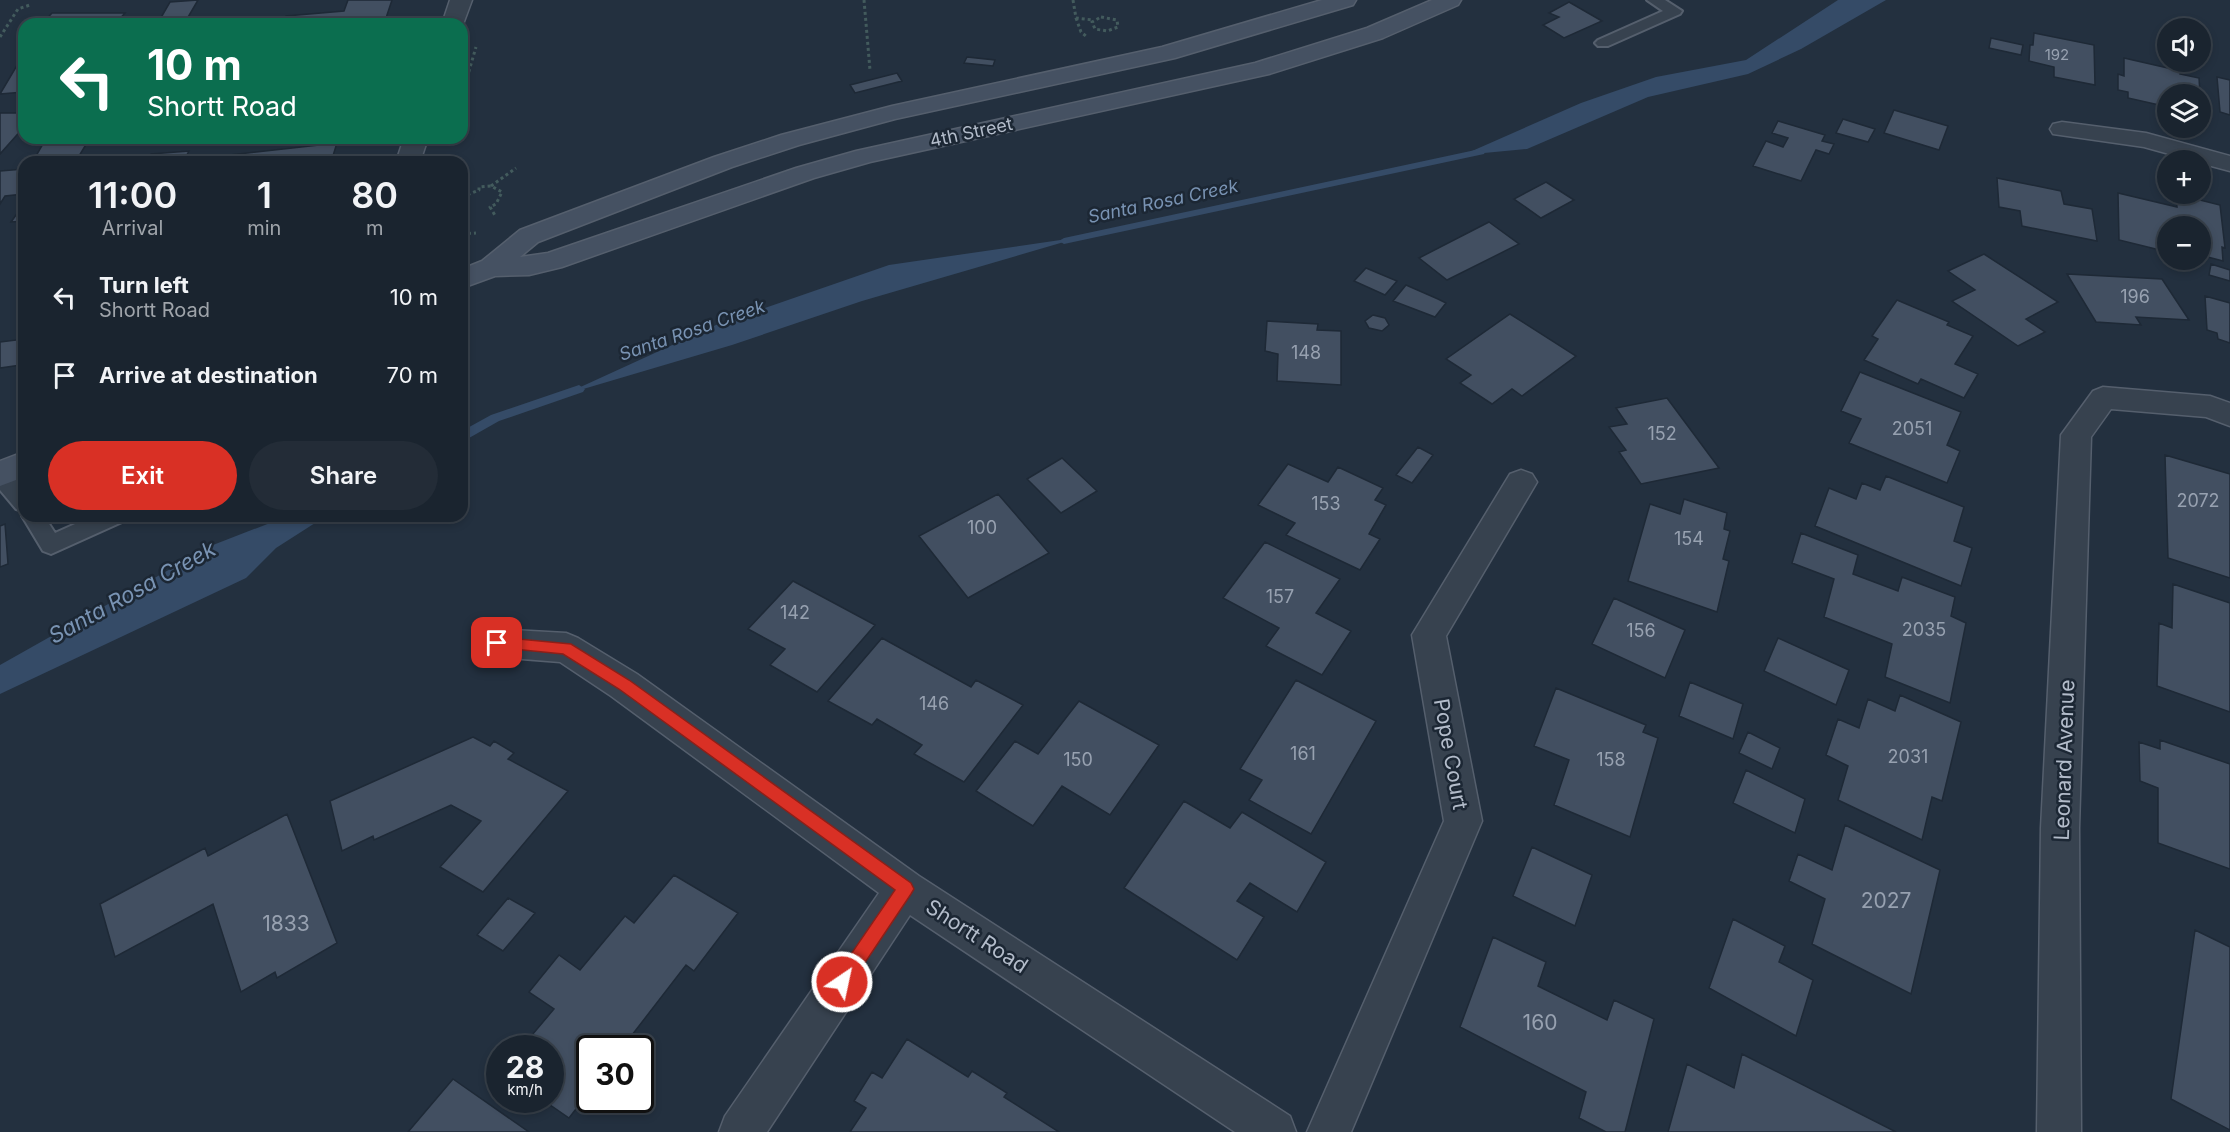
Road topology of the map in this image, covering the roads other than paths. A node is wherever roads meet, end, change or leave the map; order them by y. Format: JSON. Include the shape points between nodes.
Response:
{"nodes":[{"id":1,"x":461,"y":0,"type":"edge"},
{"id":2,"x":1345,"y":0,"type":"edge"},
{"id":3,"x":1450,"y":0,"type":"edge"},
{"id":4,"x":1654,"y":0,"type":"edge"},
{"id":5,"x":455,"y":18,"type":"edge"},
{"id":6,"x":1603,"y":43,"type":"dead end"},
{"id":7,"x":2062,"y":129,"type":"dead end"},
{"id":8,"x":2230,"y":164,"type":"edge"},
{"id":9,"x":492,"y":267,"type":"junction"},
{"id":10,"x":468,"y":277,"type":"edge"},
{"id":11,"x":2230,"y":415,"type":"edge"},
{"id":12,"x":18,"y":467,"type":"edge"},
{"id":13,"x":0,"y":475,"type":"edge"},
{"id":14,"x":1521,"y":482,"type":"dead end"},
{"id":15,"x":18,"y":496,"type":"edge"},
{"id":16,"x":37,"y":522,"type":"edge"},
{"id":17,"x":101,"y":522,"type":"edge"},
{"id":18,"x":497,"y":643,"type":"dead end"},
{"id":19,"x":905,"y":889,"type":"junction"},
{"id":20,"x":741,"y":1132,"type":"edge"},
{"id":21,"x":1274,"y":1132,"type":"edge"},
{"id":22,"x":1329,"y":1132,"type":"edge"},
{"id":23,"x":2060,"y":1132,"type":"edge"}],
"edges":[{"from":1,"to":5,"type":"street"},
{"from":2,"to":9,"type":"main road","name":"4th Street","via":[[1167,53],[892,112],[790,140],[529,236]]},
{"from":3,"to":9,"type":"main road","name":"4th Street","via":[[1365,37],[1261,69],[865,156],[805,173],[553,261]]},
{"from":4,"to":6,"type":"lane","via":[[1675,11]]},
{"from":7,"to":8,"type":"street","via":[[2145,140]]},
{"from":9,"to":10,"type":"main road","name":"4th Street"},
{"from":11,"to":23,"type":"street","name":"Leonard Avenue","via":[[2210,407],[2103,398],[2076,435],[2060,828]]},
{"from":12,"to":13,"type":"main road"},
{"from":13,"to":15,"type":"lane"},
{"from":14,"to":22,"type":"street","name":"Pope Court","via":[[1430,635],[1463,821]]},
{"from":16,"to":17,"type":"lane","via":[[51,545]]},
{"from":18,"to":19,"type":"street","name":"Shortt Road","via":[[566,648],[624,685]]},
{"from":19,"to":20,"type":"street"},
{"from":19,"to":21,"type":"street","name":"Shortt Road"}]}
